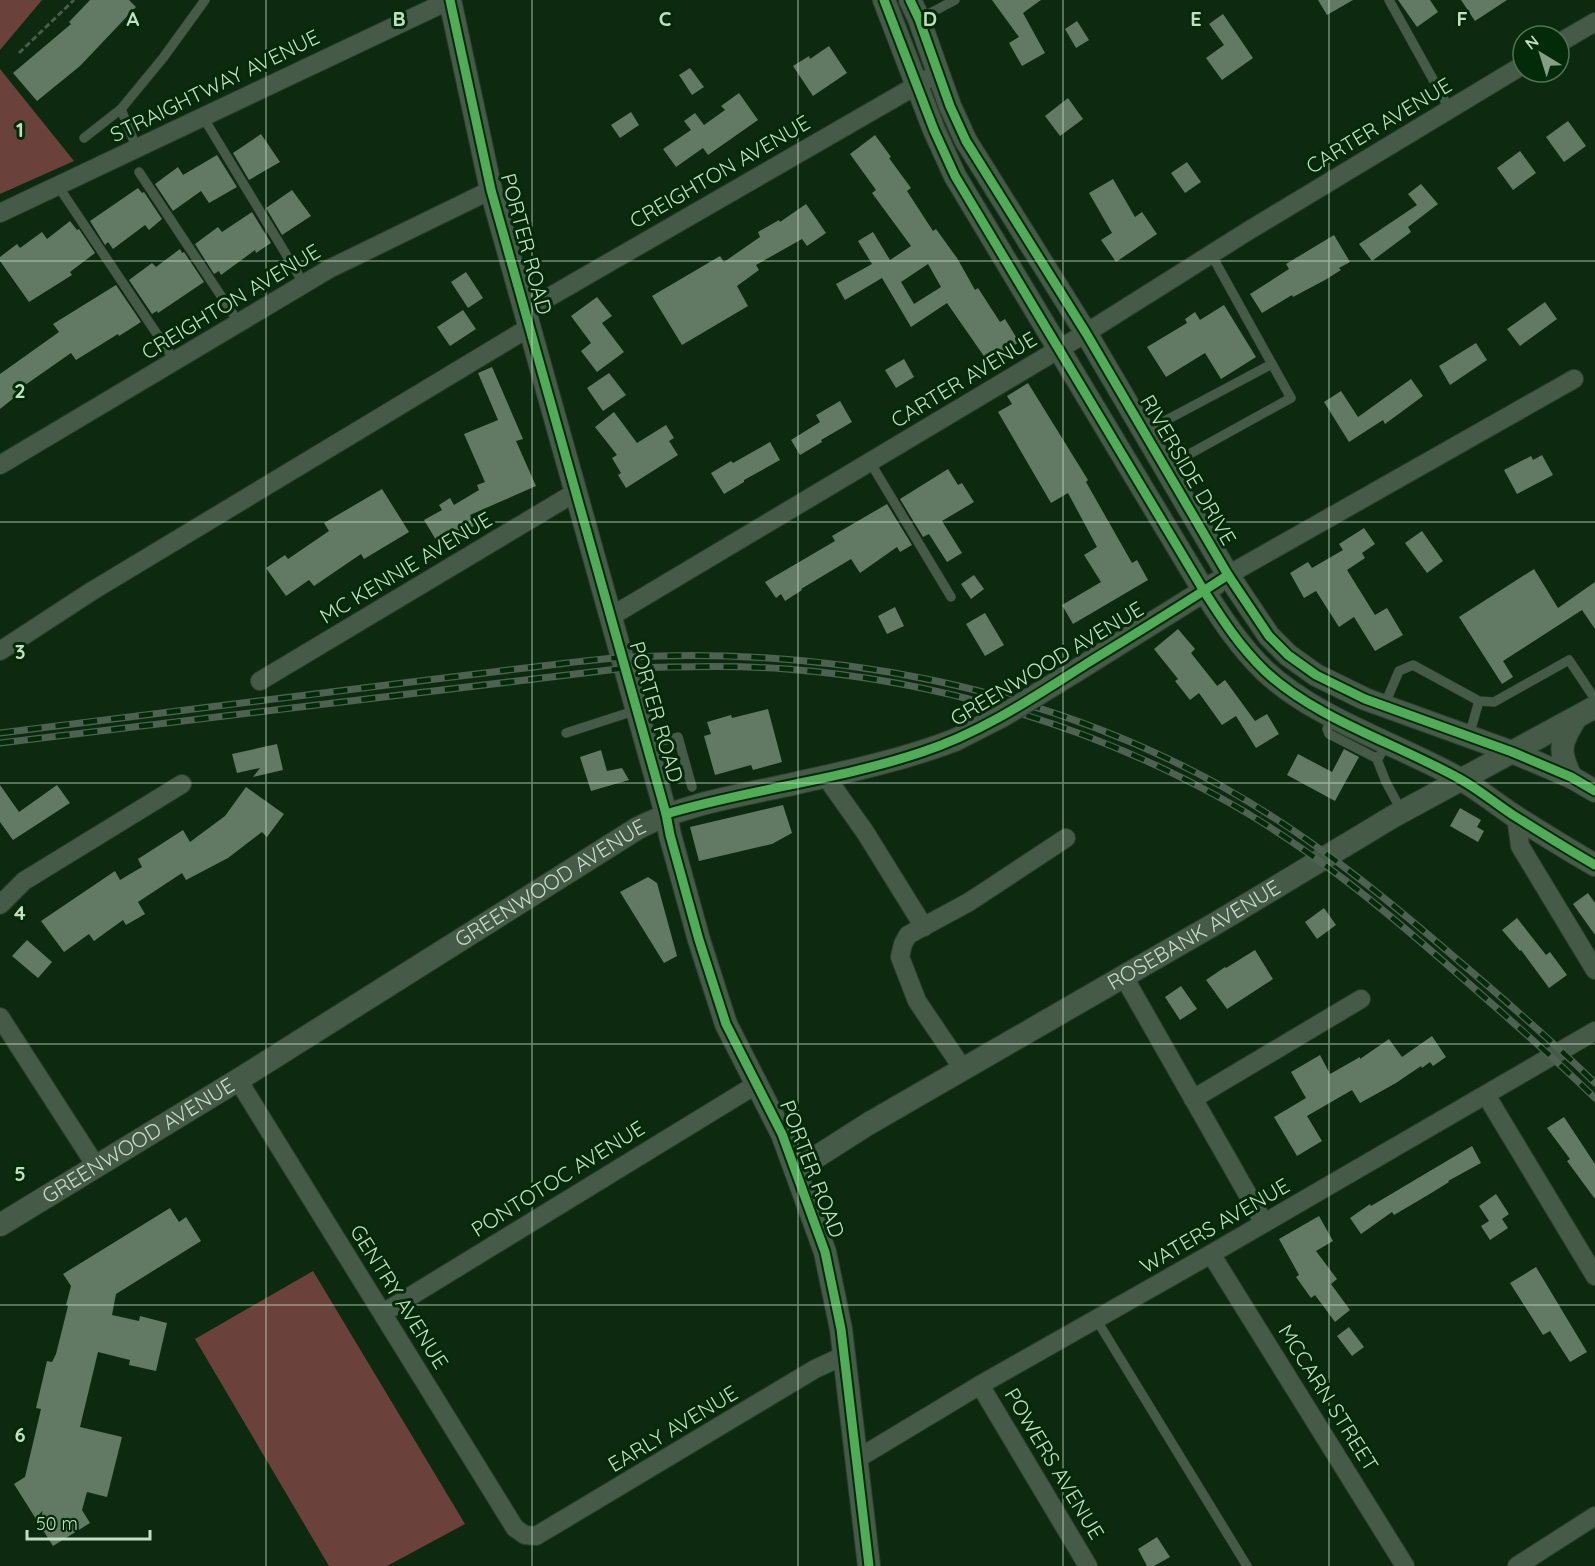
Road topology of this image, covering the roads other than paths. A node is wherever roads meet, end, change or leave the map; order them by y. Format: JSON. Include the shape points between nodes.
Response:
{"nodes":[{"id":1,"x":206,"y":0,"type":"edge"},
{"id":2,"x":450,"y":0,"type":"edge"},
{"id":3,"x":884,"y":0,"type":"edge"},
{"id":4,"x":955,"y":0,"type":"edge"},
{"id":5,"x":1389,"y":0,"type":"edge"},
{"id":6,"x":915,"y":9,"type":"edge"},
{"id":7,"x":1595,"y":22,"type":"edge"},
{"id":8,"x":1571,"y":37,"type":"edge"},
{"id":9,"x":1511,"y":72,"type":"edge"},
{"id":10,"x":938,"y":73,"type":"junction"},
{"id":11,"x":917,"y":85,"type":"junction"},
{"id":12,"x":121,"y":109,"type":"junction"},
{"id":13,"x":1450,"y":110,"type":"junction"},
{"id":14,"x":203,"y":117,"type":"junction"},
{"id":15,"x":84,"y":138,"type":"dead end"},
{"id":16,"x":137,"y":149,"type":"junction"},
{"id":17,"x":139,"y":172,"type":"dead end"},
{"id":18,"x":58,"y":186,"type":"junction"},
{"id":19,"x":491,"y":190,"type":"junction"},
{"id":20,"x":0,"y":213,"type":"edge"},
{"id":21,"x":1210,"y":254,"type":"junction"},
{"id":22,"x":304,"y":284,"type":"junction"},
{"id":23,"x":527,"y":319,"type":"junction"},
{"id":24,"x":239,"y":323,"type":"junction"},
{"id":25,"x":1086,"y":333,"type":"junction"},
{"id":26,"x":1060,"y":349,"type":"junction"},
{"id":27,"x":175,"y":361,"type":"junction"},
{"id":28,"x":1272,"y":364,"type":"junction"},
{"id":29,"x":1574,"y":379,"type":"dead end"},
{"id":30,"x":1154,"y":427,"type":"junction"},
{"id":31,"x":1119,"y":447,"type":"junction"},
{"id":32,"x":870,"y":462,"type":"junction"},
{"id":33,"x":0,"y":465,"type":"edge"},
{"id":34,"x":576,"y":492,"type":"junction"},
{"id":35,"x":1228,"y":575,"type":"junction"},
{"id":36,"x":1204,"y":591,"type":"junction"},
{"id":37,"x":951,"y":597,"type":"dead end"},
{"id":38,"x":610,"y":617,"type":"junction"},
{"id":39,"x":0,"y":651,"type":"edge"},
{"id":40,"x":260,"y":681,"type":"dead end"},
{"id":41,"x":1595,"y":699,"type":"edge"},
{"id":42,"x":1479,"y":701,"type":"junction"},
{"id":43,"x":1384,"y":706,"type":"junction"},
{"id":44,"x":637,"y":710,"type":"junction"},
{"id":45,"x":1585,"y":712,"type":"edge"},
{"id":46,"x":566,"y":733,"type":"dead end"},
{"id":47,"x":1468,"y":736,"type":"junction"},
{"id":48,"x":647,"y":745,"type":"junction"},
{"id":49,"x":1378,"y":745,"type":"junction"},
{"id":50,"x":1512,"y":752,"type":"junction"},
{"id":51,"x":826,"y":777,"type":"junction"},
{"id":52,"x":1571,"y":777,"type":"junction"},
{"id":53,"x":1462,"y":780,"type":"junction"},
{"id":54,"x":182,"y":784,"type":"dead end"},
{"id":55,"x":692,"y":787,"type":"dead end"},
{"id":56,"x":1595,"y":791,"type":"edge"},
{"id":57,"x":1403,"y":812,"type":"junction"},
{"id":58,"x":666,"y":814,"type":"junction"},
{"id":59,"x":1516,"y":816,"type":"junction"},
{"id":60,"x":1066,"y":838,"type":"dead end"},
{"id":61,"x":1595,"y":865,"type":"edge"},
{"id":62,"x":0,"y":905,"type":"edge"},
{"id":63,"x":924,"y":927,"type":"junction"},
{"id":64,"x":1592,"y":960,"type":"edge"},
{"id":65,"x":1124,"y":977,"type":"junction"},
{"id":66,"x":1360,"y":999,"type":"dead end"},
{"id":67,"x":0,"y":1017,"type":"edge"},
{"id":68,"x":1593,"y":1036,"type":"edge"},
{"id":69,"x":963,"y":1069,"type":"junction"},
{"id":70,"x":238,"y":1080,"type":"junction"},
{"id":71,"x":757,"y":1084,"type":"junction"},
{"id":72,"x":1486,"y":1095,"type":"junction"},
{"id":73,"x":1193,"y":1099,"type":"junction"},
{"id":74,"x":96,"y":1166,"type":"junction"},
{"id":75,"x":796,"y":1170,"type":"junction"},
{"id":76,"x":1264,"y":1223,"type":"junction"},
{"id":77,"x":0,"y":1225,"type":"edge"},
{"id":78,"x":1211,"y":1254,"type":"junction"},
{"id":79,"x":1595,"y":1276,"type":"edge"},
{"id":80,"x":383,"y":1313,"type":"junction"},
{"id":81,"x":1096,"y":1319,"type":"junction"},
{"id":82,"x":843,"y":1356,"type":"junction"},
{"id":83,"x":980,"y":1385,"type":"junction"},
{"id":84,"x":857,"y":1459,"type":"junction"},
{"id":85,"x":1595,"y":1516,"type":"edge"},
{"id":86,"x":525,"y":1534,"type":"joint"},
{"id":87,"x":869,"y":1566,"type":"edge"},
{"id":88,"x":1089,"y":1566,"type":"edge"},
{"id":89,"x":1247,"y":1566,"type":"edge"},
{"id":90,"x":1405,"y":1566,"type":"edge"},
{"id":91,"x":1517,"y":1566,"type":"edge"}],
"edges":[{"from":1,"to":12,"type":"lane"},
{"from":2,"to":14,"type":"street","name":"STRAIGHTWAY AVENUE"},
{"from":2,"to":19,"type":"street","name":"PORTER ROAD"},
{"from":3,"to":11,"type":"street"},
{"from":4,"to":6,"type":"lane"},
{"from":5,"to":13,"type":"lane"},
{"from":6,"to":10,"type":"street","name":"RIVERSIDE DRIVE"},
{"from":7,"to":8,"type":"street"},
{"from":9,"to":13,"type":"street","name":"CARTER AVENUE"},
{"from":10,"to":11,"type":"street","name":"CREIGHTON AVENUE"},
{"from":10,"to":25,"type":"street","name":"RIVERSIDE DRIVE","via":[[966,141]]},
{"from":11,"to":23,"type":"street","name":"CREIGHTON AVENUE"},
{"from":11,"to":26,"type":"street","via":[[955,176]]},
{"from":12,"to":15,"type":"lane"},
{"from":12,"to":16,"type":"lane"},
{"from":13,"to":21,"type":"street","name":"CARTER AVENUE"},
{"from":14,"to":16,"type":"street","name":"STRAIGHTWAY AVENUE"},
{"from":14,"to":22,"type":"lane"},
{"from":16,"to":18,"type":"street","name":"STRAIGHTWAY AVENUE"},
{"from":17,"to":24,"type":"lane"},
{"from":18,"to":20,"type":"street","name":"STRAIGHTWAY AVENUE"},
{"from":18,"to":27,"type":"lane"},
{"from":19,"to":22,"type":"street","name":"CREIGHTON AVENUE"},
{"from":19,"to":23,"type":"street","name":"PORTER ROAD"},
{"from":21,"to":25,"type":"street","name":"CARTER AVENUE"},
{"from":21,"to":28,"type":"lane"},
{"from":22,"to":24,"type":"street","name":"CREIGHTON AVENUE"},
{"from":23,"to":34,"type":"street","name":"PORTER ROAD"},
{"from":23,"to":39,"type":"street","name":"CREIGHTON AVENUE"},
{"from":24,"to":27,"type":"street","name":"CREIGHTON AVENUE"},
{"from":25,"to":26,"type":"street","name":"CARTER AVENUE"},
{"from":25,"to":30,"type":"street","name":"RIVERSIDE DRIVE"},
{"from":26,"to":31,"type":"street"},
{"from":26,"to":32,"type":"street","name":"CARTER AVENUE"},
{"from":27,"to":33,"type":"street","name":"CREIGHTON AVENUE"},
{"from":28,"to":30,"type":"lane"},
{"from":28,"to":30,"type":"lane","via":[[1292,398],[1184,458]]},
{"from":29,"to":35,"type":"street","name":"GREENWOOD AVENUE"},
{"from":30,"to":31,"type":"street"},
{"from":30,"to":35,"type":"street","name":"RIVERSIDE DRIVE"},
{"from":31,"to":36,"type":"street"},
{"from":32,"to":37,"type":"lane"},
{"from":32,"to":38,"type":"street","name":"CARTER AVENUE"},
{"from":34,"to":38,"type":"street","name":"PORTER ROAD"},
{"from":34,"to":40,"type":"street","name":"MC KENNIE AVENUE"},
{"from":35,"to":36,"type":"street","name":"GREENWOOD AVENUE"},
{"from":35,"to":43,"type":"street","name":"RIVERSIDE DRIVE","via":[[1269,636],[1288,655],[1316,675]]},
{"from":36,"to":49,"type":"street","via":[[1226,626],[1266,672]]},
{"from":36,"to":51,"type":"street","name":"GREENWOOD AVENUE","bridge":true,"via":[[1004,715],[955,740],[921,753]]},
{"from":38,"to":44,"type":"street","name":"PORTER ROAD"},
{"from":41,"to":42,"type":"lane","via":[[1569,660],[1494,702]]},
{"from":42,"to":43,"type":"lane","via":[[1413,665],[1399,672]]},
{"from":42,"to":47,"type":"lane"},
{"from":43,"to":47,"type":"street","name":"RIVERSIDE DRIVE"},
{"from":43,"to":49,"type":"street"},
{"from":44,"to":46,"type":"lane"},
{"from":44,"to":48,"type":"street","name":"PORTER ROAD"},
{"from":45,"to":50,"type":"street","name":"ROSEBANK AVENUE"},
{"from":45,"to":52,"type":"street","via":[[1564,737],[1562,758]]},
{"from":47,"to":50,"type":"street","name":"RIVERSIDE DRIVE"},
{"from":48,"to":55,"type":"lane","via":[[678,737]]},
{"from":48,"to":58,"type":"street","name":"PORTER ROAD"},
{"from":49,"to":53,"type":"street"},
{"from":49,"to":57,"type":"lane","via":[[1390,791]]},
{"from":50,"to":52,"type":"street","name":"RIVERSIDE DRIVE"},
{"from":50,"to":53,"type":"street","name":"ROSEBANK AVENUE"},
{"from":51,"to":58,"type":"street","name":"GREENWOOD AVENUE"},
{"from":51,"to":63,"type":"street"},
{"from":52,"to":56,"type":"street","name":"RIVERSIDE DRIVE"},
{"from":53,"to":57,"type":"street","name":"ROSEBANK AVENUE"},
{"from":53,"to":59,"type":"street"},
{"from":54,"to":62,"type":"street","via":[[24,881]]},
{"from":57,"to":65,"type":"street","name":"ROSEBANK AVENUE"},
{"from":58,"to":70,"type":"street","name":"GREENWOOD AVENUE"},
{"from":58,"to":71,"type":"street","name":"PORTER ROAD","via":[[726,1024]]},
{"from":59,"to":61,"type":"street"},
{"from":59,"to":64,"type":"street","via":[[1520,846]]},
{"from":60,"to":63,"type":"street"},
{"from":63,"to":69,"type":"street","via":[[908,935],[900,957],[917,1001]]},
{"from":65,"to":69,"type":"street","name":"ROSEBANK AVENUE"},
{"from":65,"to":73,"type":"street"},
{"from":66,"to":73,"type":"street"},
{"from":67,"to":74,"type":"street"},
{"from":68,"to":72,"type":"street","name":"WATERS AVENUE"},
{"from":69,"to":75,"type":"street","name":"ROSEBANK AVENUE"},
{"from":70,"to":74,"type":"street","name":"GREENWOOD AVENUE"},
{"from":70,"to":80,"type":"street","name":"GENTRY AVENUE"},
{"from":71,"to":75,"type":"street","name":"PORTER ROAD"},
{"from":71,"to":80,"type":"street","name":"PONTOTOC AVENUE"},
{"from":72,"to":76,"type":"street","name":"WATERS AVENUE"},
{"from":72,"to":79,"type":"street"},
{"from":73,"to":76,"type":"street"},
{"from":74,"to":77,"type":"street","name":"GREENWOOD AVENUE"},
{"from":75,"to":82,"type":"street","name":"PORTER ROAD","via":[[825,1252]]},
{"from":76,"to":78,"type":"street","name":"WATERS AVENUE"},
{"from":78,"to":81,"type":"street","name":"WATERS AVENUE"},
{"from":78,"to":90,"type":"street","name":"MCCARN STREET"},
{"from":80,"to":86,"type":"street","name":"GENTRY AVENUE","via":[[515,1528]]},
{"from":81,"to":83,"type":"street","name":"WATERS AVENUE"},
{"from":81,"to":89,"type":"lane"},
{"from":82,"to":84,"type":"street","name":"PORTER ROAD"},
{"from":82,"to":86,"type":"street","name":"EARLY AVENUE","via":[[536,1536]]},
{"from":83,"to":84,"type":"street","name":"WATERS AVENUE"},
{"from":83,"to":88,"type":"street","name":"POWERS AVENUE"},
{"from":84,"to":87,"type":"street","name":"PORTER ROAD"},
{"from":85,"to":91,"type":"street"}]}
